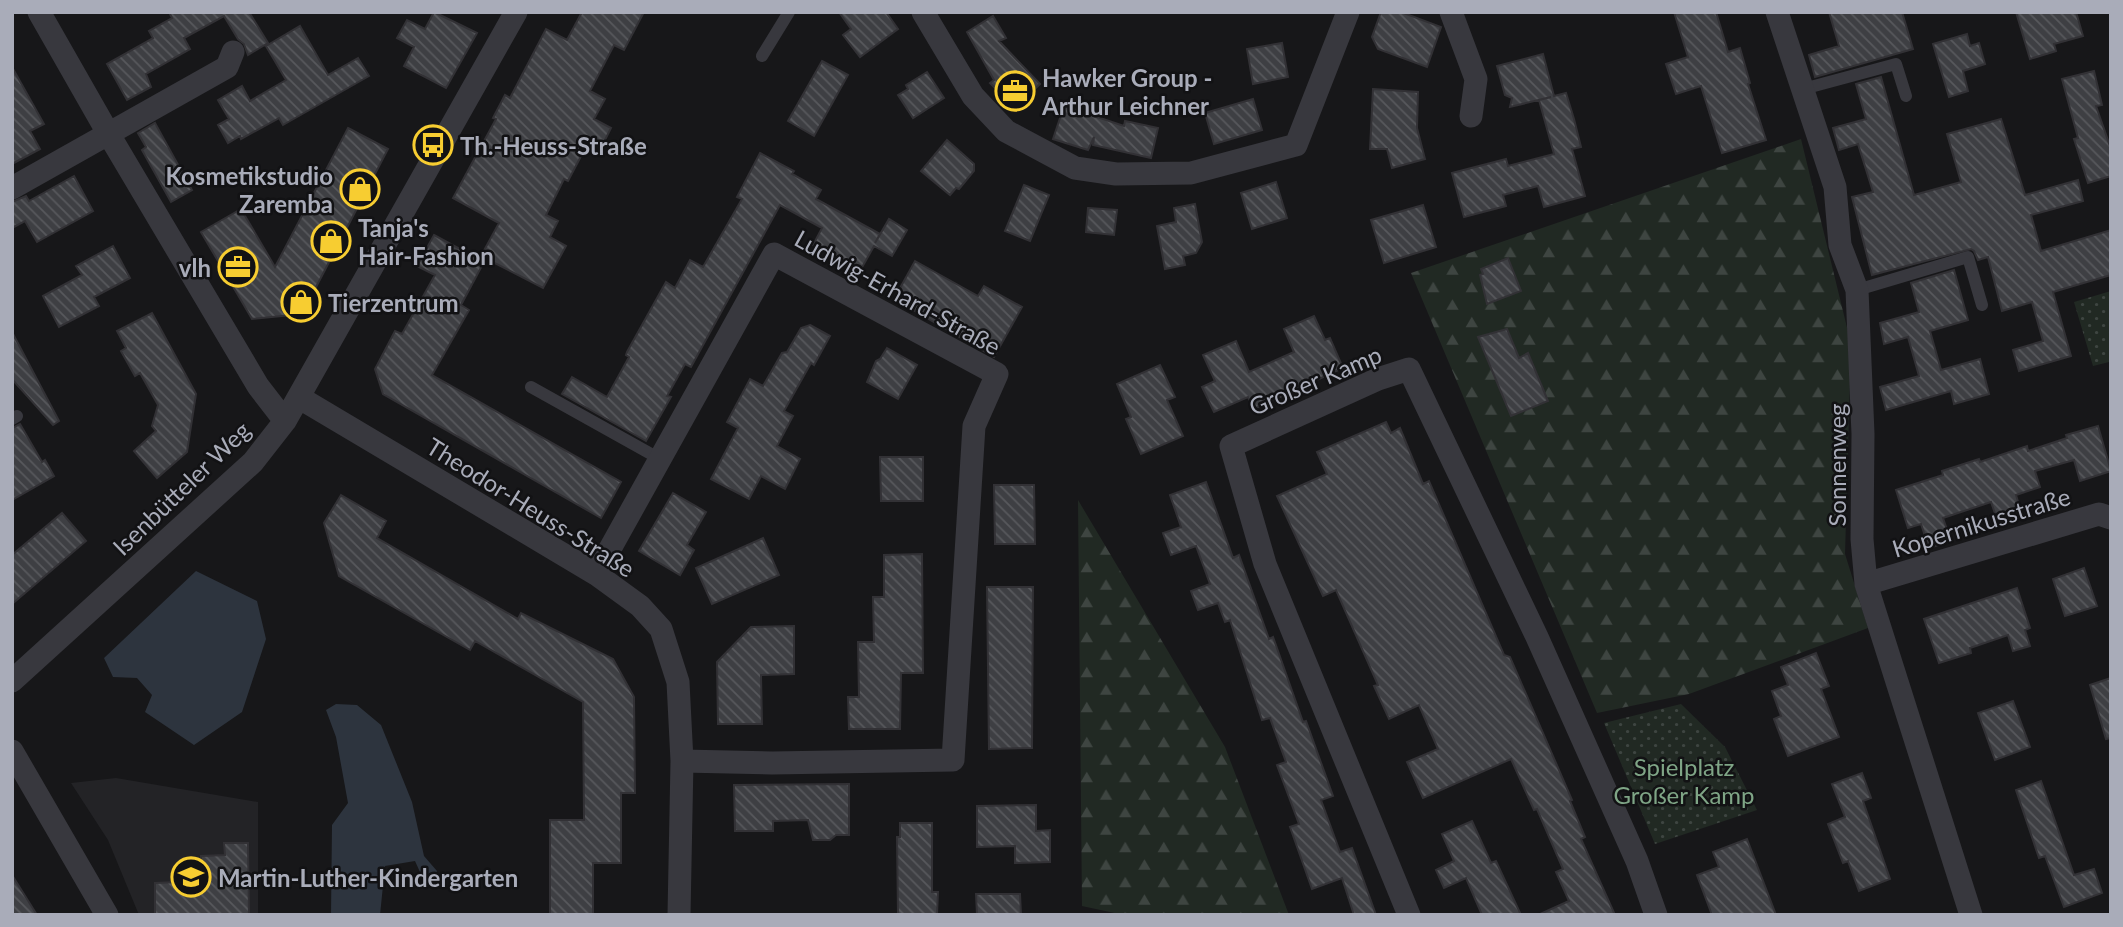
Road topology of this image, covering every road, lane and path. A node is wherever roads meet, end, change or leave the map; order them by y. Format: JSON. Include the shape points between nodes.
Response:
{"nodes":[{"id":1,"x":40,"y":12,"type":"edge"},
{"id":2,"x":516,"y":12,"type":"edge"},
{"id":3,"x":789,"y":12,"type":"edge"},
{"id":4,"x":923,"y":12,"type":"edge"},
{"id":5,"x":1348,"y":12,"type":"edge"},
{"id":6,"x":1451,"y":12,"type":"edge"},
{"id":7,"x":1777,"y":12,"type":"edge"},
{"id":8,"x":233,"y":52,"type":"dead end"},
{"id":9,"x":762,"y":56,"type":"dead end"},
{"id":10,"x":1803,"y":89,"type":"junction"},
{"id":11,"x":1906,"y":96,"type":"dead end"},
{"id":12,"x":1471,"y":116,"type":"dead end"},
{"id":13,"x":108,"y":133,"type":"junction"},
{"id":14,"x":12,"y":188,"type":"edge"},
{"id":15,"x":1857,"y":290,"type":"junction"},
{"id":16,"x":1982,"y":305,"type":"dead end"},
{"id":17,"x":531,"y":387,"type":"dead end"},
{"id":18,"x":300,"y":398,"type":"junction"},
{"id":19,"x":285,"y":421,"type":"junction"},
{"id":20,"x":660,"y":459,"type":"junction"},
{"id":21,"x":2111,"y":518,"type":"edge"},
{"id":22,"x":596,"y":574,"type":"junction"},
{"id":23,"x":1866,"y":584,"type":"junction"},
{"id":24,"x":12,"y":681,"type":"edge"},
{"id":25,"x":12,"y":751,"type":"edge"},
{"id":26,"x":682,"y":761,"type":"junction"},
{"id":27,"x":107,"y":915,"type":"edge"},
{"id":28,"x":680,"y":915,"type":"edge"},
{"id":29,"x":1409,"y":915,"type":"edge"},
{"id":30,"x":1656,"y":915,"type":"edge"},
{"id":31,"x":1971,"y":915,"type":"edge"}],
"edges":[{"from":1,"to":13,"type":"street"},
{"from":2,"to":18,"type":"street","name":"Isenbütteler Weg"},
{"from":3,"to":9,"type":"lane"},
{"from":4,"to":5,"type":"street","via":[[973,96],[1006,131],[1075,168],[1116,174],[1191,173],[1296,145]]},
{"from":6,"to":12,"type":"street","via":[[1476,79]]},
{"from":7,"to":10,"type":"street","name":"Sonnenweg"},
{"from":8,"to":13,"type":"street","via":[[227,67]]},
{"from":10,"to":11,"type":"lane","via":[[1896,64]]},
{"from":10,"to":15,"type":"street","name":"Sonnenweg","via":[[1835,187],[1840,245]]},
{"from":13,"to":14,"type":"street"},
{"from":13,"to":19,"type":"street","via":[[258,386]]},
{"from":15,"to":16,"type":"lane","via":[[1968,257]]},
{"from":15,"to":23,"type":"street","name":"Sonnenweg"},
{"from":17,"to":20,"type":"lane"},
{"from":18,"to":19,"type":"street","name":"Isenbütteler Weg"},
{"from":18,"to":22,"type":"street","name":"Theodor-Heuss-Straße"},
{"from":19,"to":24,"type":"street","name":"Isenbütteler Weg","via":[[253,462]]},
{"from":20,"to":22,"type":"street","name":"Ludwig-Erhard-Straße"},
{"from":20,"to":26,"type":"street","name":"Ludwig-Erhard-Straße","via":[[774,254],[997,374],[974,426],[953,760]]},
{"from":21,"to":23,"type":"street","name":"Kopernikusstraße","via":[[2099,514]]},
{"from":22,"to":26,"type":"street","name":"Theodor-Heuss-Straße","via":[[640,606],[661,629],[678,682]]},
{"from":23,"to":31,"type":"street","name":"Sonnenweg"},
{"from":25,"to":27,"type":"street"},
{"from":26,"to":28,"type":"street","name":"Theodor-Heuss-Straße"},
{"from":29,"to":30,"type":"street","name":"Großer Kamp","via":[[1265,564],[1231,446],[1409,369],[1537,637],[1637,861]]}]}
